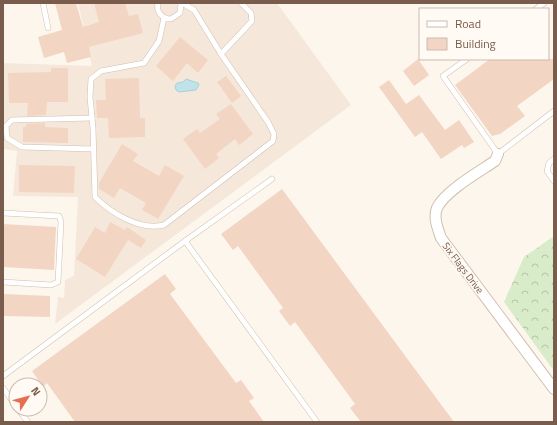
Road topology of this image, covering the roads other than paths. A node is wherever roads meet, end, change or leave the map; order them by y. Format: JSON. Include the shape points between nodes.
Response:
{"nodes":[{"id":1,"x":43,"y":3,"type":"edge"},
{"id":2,"x":158,"y":3,"type":"edge"},
{"id":3,"x":182,"y":3,"type":"edge"},
{"id":4,"x":241,"y":3,"type":"edge"},
{"id":5,"x":164,"y":18,"type":"junction"},
{"id":6,"x":48,"y":28,"type":"dead end"},
{"id":7,"x":221,"y":54,"type":"junction"},
{"id":8,"x":466,"y":60,"type":"edge"},
{"id":9,"x":554,"y":112,"type":"edge"},
{"id":10,"x":92,"y":118,"type":"junction"},
{"id":11,"x":94,"y":149,"type":"junction"},
{"id":12,"x":498,"y":154,"type":"junction"},
{"id":13,"x":554,"y":159,"type":"edge"},
{"id":14,"x":272,"y":179,"type":"dead end"},
{"id":15,"x":554,"y":181,"type":"edge"},
{"id":16,"x":3,"y":213,"type":"edge"},
{"id":17,"x":185,"y":241,"type":"junction"},
{"id":18,"x":3,"y":282,"type":"edge"},
{"id":19,"x":3,"y":376,"type":"edge"},
{"id":20,"x":554,"y":389,"type":"edge"},
{"id":21,"x":317,"y":422,"type":"edge"}],
"edges":[{"from":1,"to":6,"type":"lane"},
{"from":2,"to":5,"type":"lane","via":[[158,10]]},
{"from":3,"to":5,"type":"lane","via":[[178,16],[172,19]]},
{"from":3,"to":7,"type":"lane","via":[[194,10]]},
{"from":4,"to":7,"type":"lane","via":[[251,13],[252,21]]},
{"from":5,"to":10,"type":"lane","via":[[160,41],[144,63],[101,71],[91,79]]},
{"from":7,"to":11,"type":"lane","via":[[268,122],[274,134],[273,142],[164,225],[145,226],[107,208],[95,197]]},
{"from":8,"to":12,"type":"lane","via":[[443,76]]},
{"from":9,"to":12,"type":"lane"},
{"from":10,"to":11,"type":"lane"},
{"from":10,"to":11,"type":"lane","via":[[12,120],[6,126],[7,138],[22,147]]},
{"from":12,"to":20,"type":"street","name":"Six Flags Drive","via":[[494,161],[444,197],[436,209],[436,224],[441,238]]},
{"from":13,"to":15,"type":"lane","via":[[549,163],[547,172]]},
{"from":14,"to":17,"type":"lane"},
{"from":16,"to":18,"type":"lane","via":[[58,216],[61,222],[58,282],[51,285]]},
{"from":17,"to":19,"type":"lane"},
{"from":17,"to":21,"type":"lane"}]}
